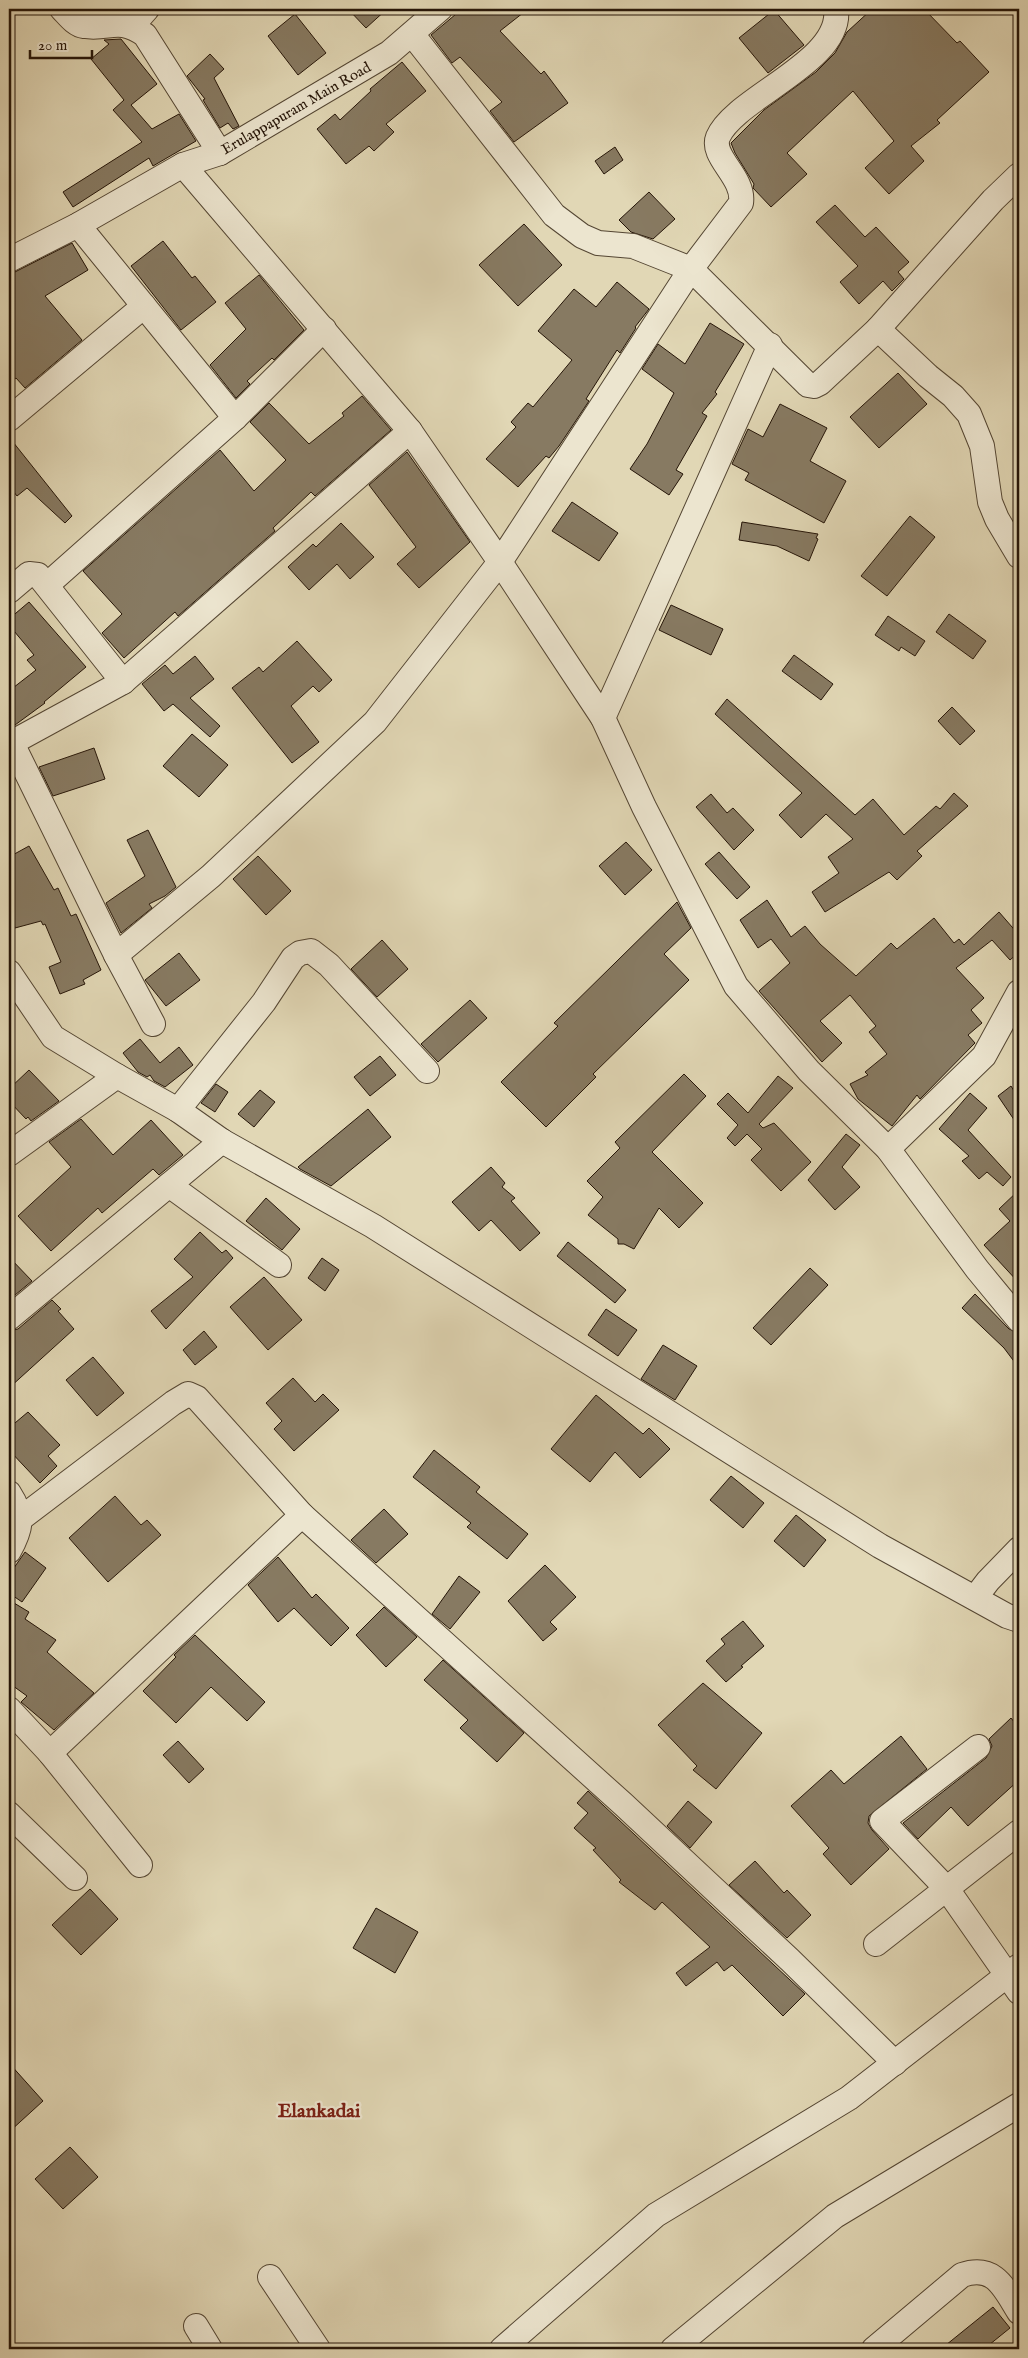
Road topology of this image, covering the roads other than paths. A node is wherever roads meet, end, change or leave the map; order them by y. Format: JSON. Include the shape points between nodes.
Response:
{"nodes":[{"id":1,"x":62,"y":9,"type":"edge"},
{"id":2,"x":440,"y":9,"type":"edge"},
{"id":3,"x":836,"y":9,"type":"edge"},
{"id":4,"x":140,"y":18,"type":"edge"},
{"id":5,"x":412,"y":34,"type":"junction"},
{"id":6,"x":220,"y":153,"type":"junction"},
{"id":7,"x":183,"y":165,"type":"junction"},
{"id":8,"x":1019,"y":175,"type":"edge"},
{"id":9,"x":78,"y":225,"type":"junction"},
{"id":10,"x":9,"y":260,"type":"edge"},
{"id":11,"x":691,"y":268,"type":"junction"},
{"id":12,"x":144,"y":306,"type":"junction"},
{"id":13,"x":324,"y":329,"type":"junction"},
{"id":14,"x":878,"y":329,"type":"junction"},
{"id":15,"x":770,"y":345,"type":"junction"},
{"id":16,"x":235,"y":418,"type":"junction"},
{"id":17,"x":9,"y":419,"type":"edge"},
{"id":18,"x":410,"y":431,"type":"junction"},
{"id":19,"x":1019,"y":556,"type":"edge"},
{"id":20,"x":500,"y":562,"type":"junction"},
{"id":21,"x":48,"y":584,"type":"junction"},
{"id":22,"x":9,"y":591,"type":"edge"},
{"id":23,"x":123,"y":682,"type":"junction"},
{"id":24,"x":603,"y":718,"type":"junction"},
{"id":25,"x":11,"y":740,"type":"edge"},
{"id":26,"x":116,"y":955,"type":"junction"},
{"id":27,"x":9,"y":972,"type":"edge"},
{"id":28,"x":1019,"y":992,"type":"edge"},
{"id":29,"x":154,"y":1024,"type":"dead end"},
{"id":30,"x":427,"y":1071,"type":"dead end"},
{"id":31,"x":117,"y":1076,"type":"junction"},
{"id":32,"x":178,"y":1110,"type":"junction"},
{"id":33,"x":222,"y":1141,"type":"junction"},
{"id":34,"x":888,"y":1149,"type":"junction"},
{"id":35,"x":9,"y":1154,"type":"edge"},
{"id":36,"x":169,"y":1185,"type":"junction"},
{"id":37,"x":279,"y":1265,"type":"dead end"},
{"id":38,"x":9,"y":1318,"type":"edge"},
{"id":39,"x":1019,"y":1320,"type":"edge"},
{"id":40,"x":9,"y":1493,"type":"edge"},
{"id":41,"x":302,"y":1515,"type":"junction"},
{"id":42,"x":20,"y":1519,"type":"junction"},
{"id":43,"x":1019,"y":1549,"type":"edge"},
{"id":44,"x":9,"y":1551,"type":"edge"},
{"id":45,"x":975,"y":1598,"type":"junction"},
{"id":46,"x":1019,"y":1620,"type":"edge"},
{"id":47,"x":9,"y":1709,"type":"edge"},
{"id":48,"x":978,"y":1747,"type":"dead end"},
{"id":49,"x":50,"y":1753,"type":"junction"},
{"id":50,"x":9,"y":1814,"type":"edge"},
{"id":51,"x":1019,"y":1832,"type":"edge"},
{"id":52,"x":140,"y":1865,"type":"dead end"},
{"id":53,"x":75,"y":1878,"type":"dead end"},
{"id":54,"x":947,"y":1889,"type":"junction"},
{"id":55,"x":876,"y":1944,"type":"dead end"},
{"id":56,"x":1016,"y":1978,"type":"edge"},
{"id":57,"x":895,"y":2063,"type":"junction"},
{"id":58,"x":1019,"y":2105,"type":"edge"},
{"id":59,"x":270,"y":2277,"type":"dead end"},
{"id":60,"x":1019,"y":2312,"type":"edge"},
{"id":61,"x":196,"y":2326,"type":"dead end"},
{"id":62,"x":210,"y":2349,"type":"edge"},
{"id":63,"x":318,"y":2349,"type":"edge"},
{"id":64,"x":502,"y":2349,"type":"edge"},
{"id":65,"x":673,"y":2349,"type":"edge"},
{"id":66,"x":874,"y":2349,"type":"edge"}],
"edges":[{"from":1,"to":4,"type":"street","via":[[83,26]]},
{"from":2,"to":5,"type":"street","name":"Erulappapuram Main Road"},
{"from":3,"to":11,"type":"street","via":[[832,29],[818,53],[721,131],[717,150],[740,184],[741,203]]},
{"from":4,"to":6,"type":"street","via":[[145,35]]},
{"from":5,"to":6,"type":"street","name":"Erulappapuram Main Road","via":[[389,54]]},
{"from":5,"to":11,"type":"street","via":[[554,215],[582,236],[598,243],[633,246]]},
{"from":6,"to":7,"type":"street","name":"Erulappapuram Main Road"},
{"from":7,"to":9,"type":"street","name":"Erulappapuram Main Road"},
{"from":7,"to":13,"type":"street"},
{"from":8,"to":14,"type":"street"},
{"from":9,"to":10,"type":"street","name":"Erulappapuram Main Road"},
{"from":9,"to":12,"type":"street"},
{"from":11,"to":15,"type":"street"},
{"from":11,"to":20,"type":"street"},
{"from":12,"to":16,"type":"street"},
{"from":12,"to":17,"type":"street"},
{"from":13,"to":16,"type":"street"},
{"from":13,"to":18,"type":"street"},
{"from":14,"to":15,"type":"street","via":[[814,386],[804,382]]},
{"from":14,"to":19,"type":"street","via":[[954,396],[969,414],[982,446],[990,502]]},
{"from":15,"to":24,"type":"street"},
{"from":16,"to":21,"type":"street"},
{"from":18,"to":20,"type":"street"},
{"from":18,"to":23,"type":"street"},
{"from":20,"to":24,"type":"street"},
{"from":20,"to":26,"type":"street","via":[[375,722],[211,876]]},
{"from":21,"to":22,"type":"street","via":[[38,575],[29,574]]},
{"from":21,"to":23,"type":"street"},
{"from":23,"to":25,"type":"street"},
{"from":24,"to":34,"type":"street","via":[[644,807],[736,986],[809,1071]]},
{"from":25,"to":26,"type":"street"},
{"from":26,"to":29,"type":"street"},
{"from":27,"to":31,"type":"street","via":[[52,1037]]},
{"from":28,"to":34,"type":"street","via":[[984,1056]]},
{"from":30,"to":32,"type":"street","via":[[329,965],[314,952],[305,951],[290,962],[264,1002]]},
{"from":31,"to":32,"type":"street"},
{"from":31,"to":35,"type":"street"},
{"from":32,"to":33,"type":"street"},
{"from":33,"to":36,"type":"street"},
{"from":33,"to":45,"type":"street","via":[[373,1226],[880,1546]]},
{"from":34,"to":39,"type":"street"},
{"from":36,"to":37,"type":"street"},
{"from":36,"to":38,"type":"street"},
{"from":40,"to":42,"type":"street"},
{"from":41,"to":42,"type":"street","via":[[202,1401],[188,1394],[173,1402]]},
{"from":41,"to":49,"type":"street"},
{"from":41,"to":57,"type":"street","via":[[623,1804]]},
{"from":42,"to":44,"type":"street","via":[[19,1530]]},
{"from":43,"to":45,"type":"street"},
{"from":45,"to":46,"type":"street"},
{"from":47,"to":49,"type":"street"},
{"from":48,"to":54,"type":"street","via":[[882,1821]]},
{"from":49,"to":52,"type":"street"},
{"from":50,"to":53,"type":"street"},
{"from":51,"to":54,"type":"street"},
{"from":54,"to":55,"type":"street"},
{"from":54,"to":56,"type":"street"},
{"from":56,"to":57,"type":"street"},
{"from":57,"to":64,"type":"street","via":[[849,2098],[656,2215]]},
{"from":58,"to":65,"type":"street","via":[[835,2216]]},
{"from":59,"to":63,"type":"street"},
{"from":60,"to":66,"type":"street","via":[[994,2277],[984,2271],[974,2271],[962,2275]]},
{"from":61,"to":62,"type":"street"}]}
